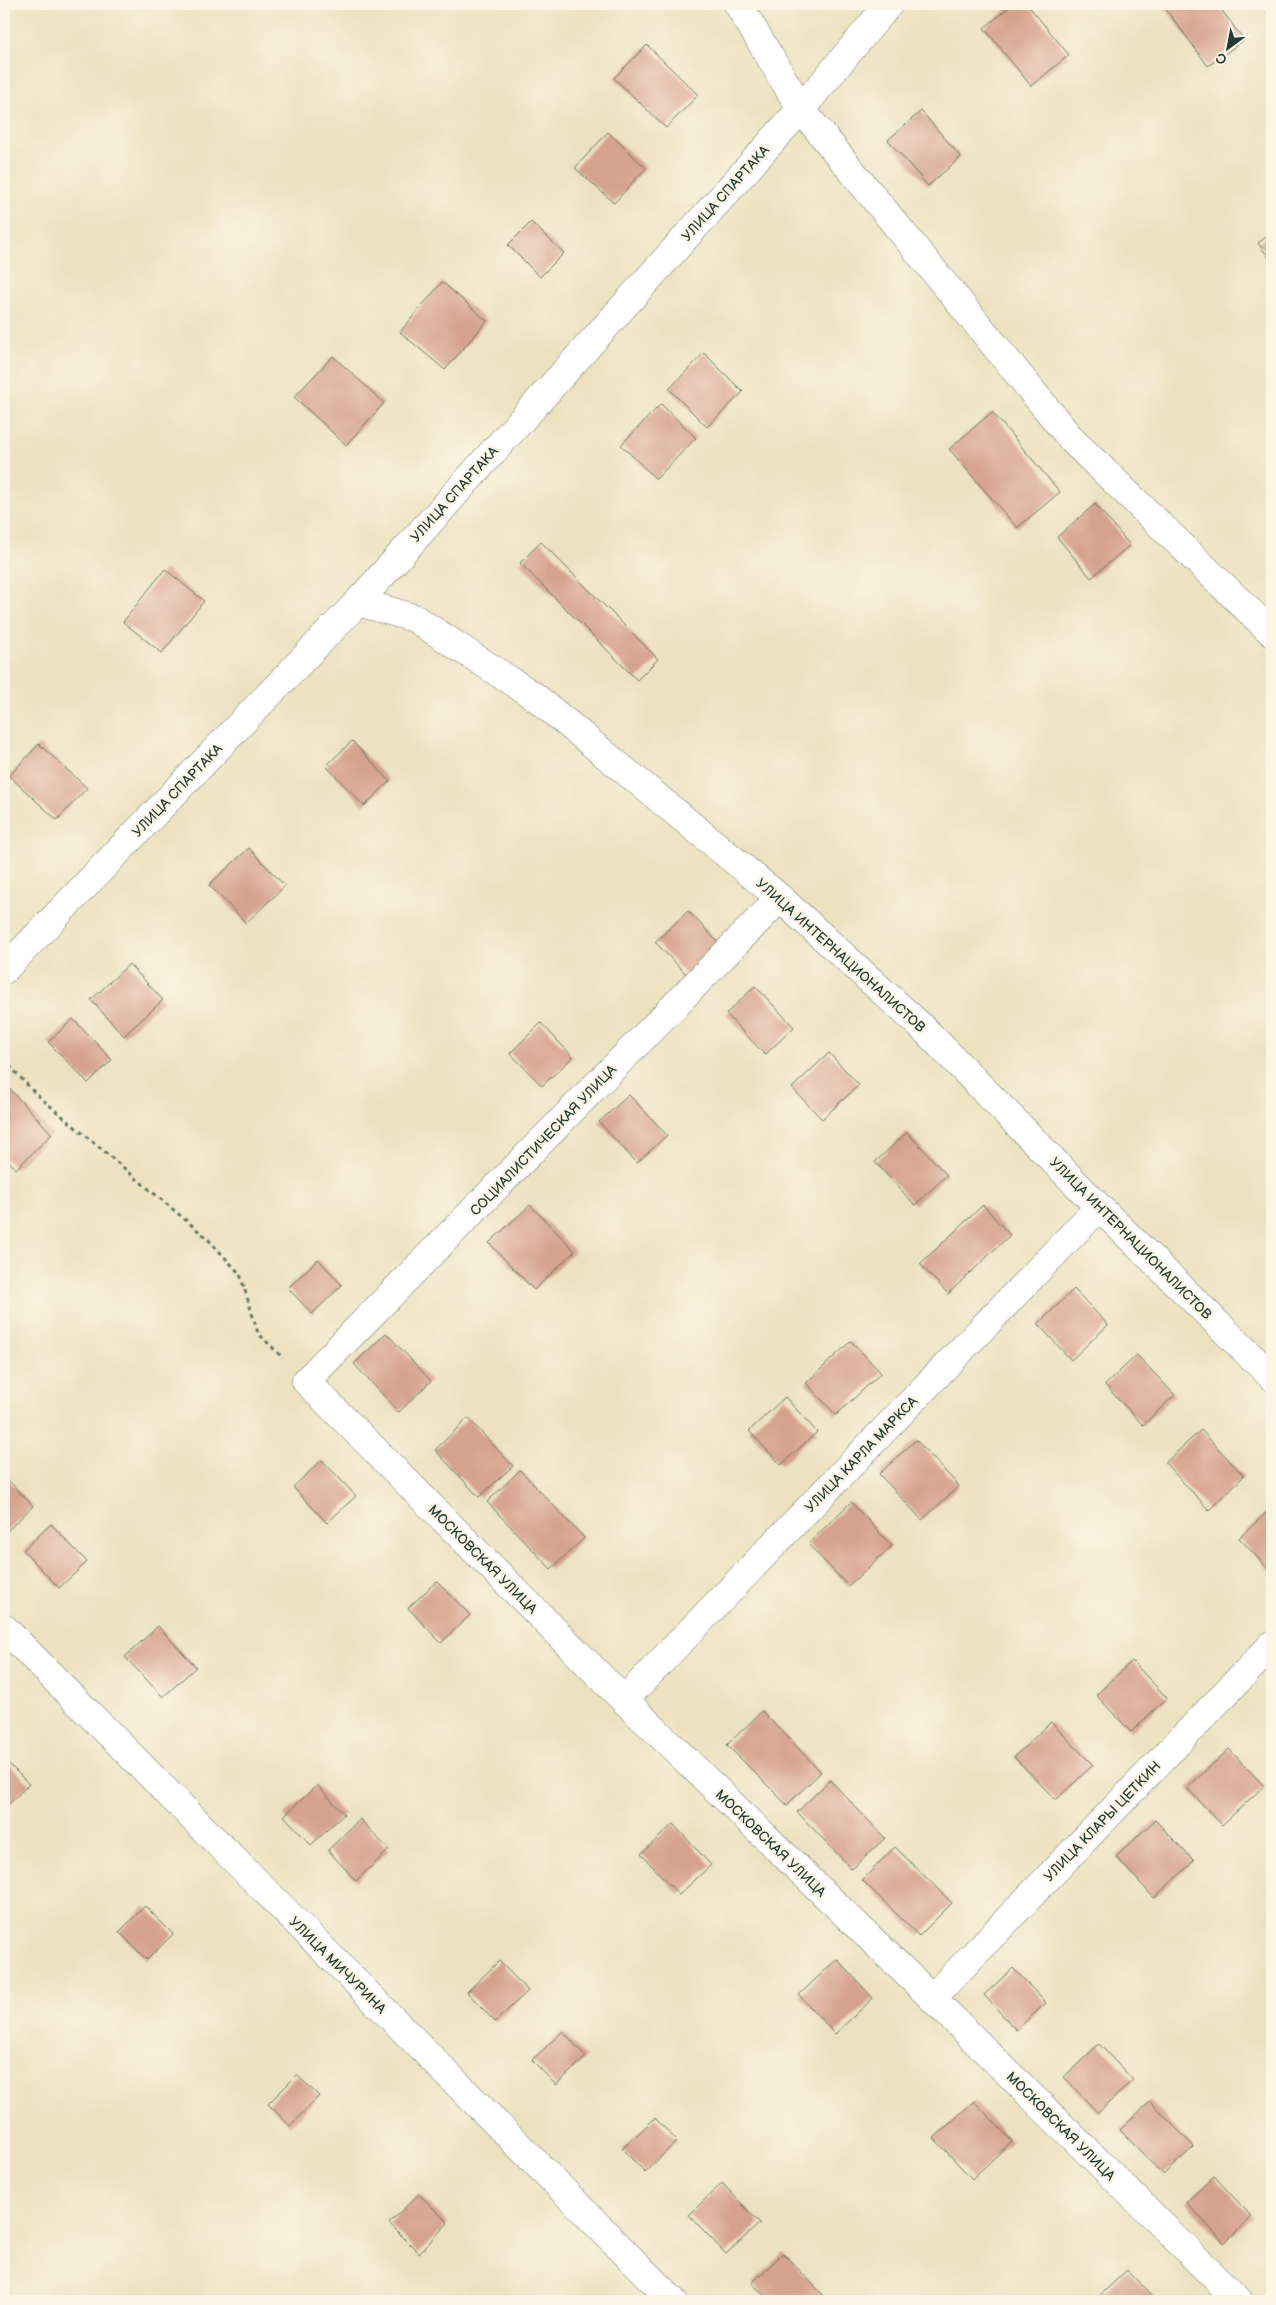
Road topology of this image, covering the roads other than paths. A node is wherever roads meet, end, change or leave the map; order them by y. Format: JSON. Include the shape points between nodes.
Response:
{"nodes":[{"id":1,"x":738,"y":4,"type":"edge"},
{"id":2,"x":889,"y":4,"type":"edge"},
{"id":3,"x":801,"y":108,"type":"junction"},
{"id":4,"x":358,"y":602,"type":"junction"},
{"id":5,"x":1272,"y":633,"type":"edge"},
{"id":6,"x":780,"y":898,"type":"junction"},
{"id":7,"x":4,"y":970,"type":"edge"},
{"id":8,"x":1099,"y":1207,"type":"junction"},
{"id":9,"x":1272,"y":1377,"type":"edge"},
{"id":10,"x":306,"y":1382,"type":"joint"},
{"id":11,"x":4,"y":1628,"type":"edge"},
{"id":12,"x":1272,"y":1645,"type":"edge"},
{"id":13,"x":624,"y":1700,"type":"junction"},
{"id":14,"x":932,"y":1998,"type":"junction"},
{"id":15,"x":673,"y":2301,"type":"edge"},
{"id":16,"x":1239,"y":2301,"type":"edge"}],
"edges":[{"from":1,"to":3,"type":"street"},
{"from":2,"to":3,"type":"street","name":"УЛИЦА СПАРТАКА"},
{"from":3,"to":4,"type":"street","name":"УЛИЦА СПАРТАКА"},
{"from":3,"to":5,"type":"street","via":[[1073,441]]},
{"from":4,"to":6,"type":"street","name":"УЛИЦА ИНТЕРНАЦИОНАЛИСТОВ","via":[[414,618],[534,696]]},
{"from":4,"to":7,"type":"street","name":"УЛИЦА СПАРТАКА"},
{"from":6,"to":8,"type":"street","name":"УЛИЦА ИНТЕРНАЦИОНАЛИСТОВ","via":[[924,1030]]},
{"from":6,"to":10,"type":"street","name":"СОЦИАЛИСТИЧЕСКАЯ УЛИЦА"},
{"from":8,"to":9,"type":"street","name":"УЛИЦА ИНТЕРНАЦИОНАЛИСТОВ"},
{"from":8,"to":13,"type":"street","name":"УЛИЦА КАРЛА МАРКСА"},
{"from":10,"to":13,"type":"street","name":"МОСКОВСКАЯ УЛИЦА"},
{"from":11,"to":15,"type":"street","name":"УЛИЦА МИЧУРИНА"},
{"from":12,"to":14,"type":"street","name":"УЛИЦА КЛАРЫ ЦЕТКИН"},
{"from":13,"to":14,"type":"street","name":"МОСКОВСКАЯ УЛИЦА"},
{"from":14,"to":16,"type":"street","name":"МОСКОВСКАЯ УЛИЦА"}]}
